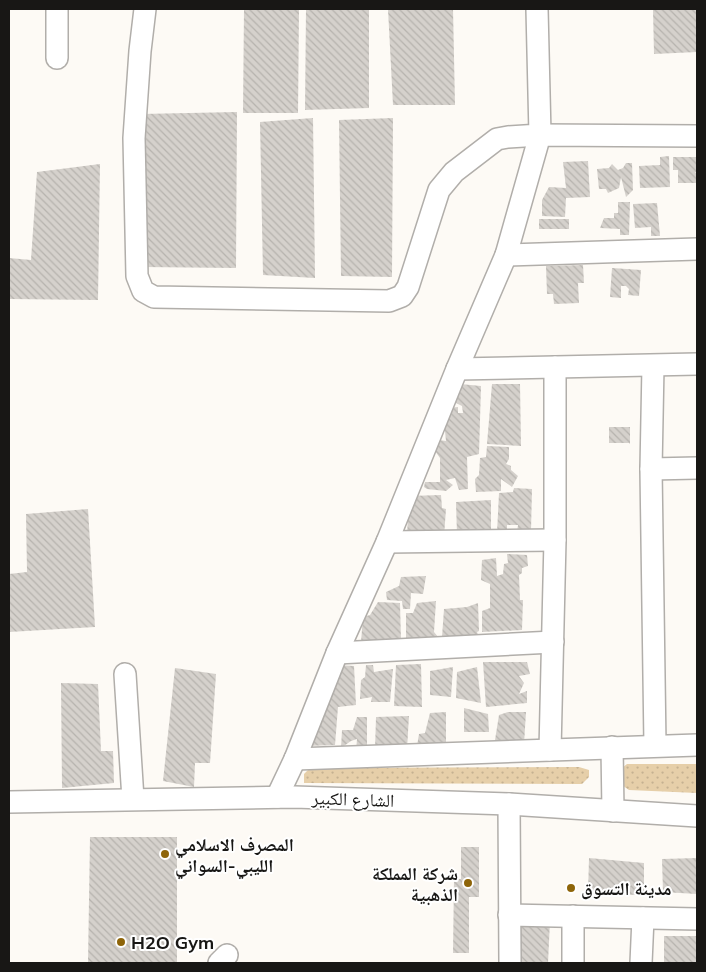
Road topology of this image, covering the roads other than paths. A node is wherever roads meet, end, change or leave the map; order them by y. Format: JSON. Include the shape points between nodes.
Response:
{"nodes":[{"id":1,"x":57,"y":9,"type":"edge"},
{"id":2,"x":145,"y":9,"type":"edge"},
{"id":3,"x":537,"y":9,"type":"edge"},
{"id":4,"x":57,"y":58,"type":"dead end"},
{"id":5,"x":540,"y":135,"type":"junction"},
{"id":6,"x":697,"y":136,"type":"edge"},
{"id":7,"x":697,"y":249,"type":"edge"},
{"id":8,"x":506,"y":255,"type":"junction"},
{"id":9,"x":697,"y":364,"type":"edge"},
{"id":10,"x":652,"y":366,"type":"junction"},
{"id":11,"x":555,"y":367,"type":"junction"},
{"id":12,"x":456,"y":369,"type":"junction"},
{"id":13,"x":697,"y":468,"type":"edge"},
{"id":14,"x":651,"y":469,"type":"junction"},
{"id":15,"x":555,"y":540,"type":"junction"},
{"id":16,"x":386,"y":542,"type":"junction"},
{"id":17,"x":553,"y":642,"type":"junction"},
{"id":18,"x":337,"y":653,"type":"junction"},
{"id":19,"x":125,"y":674,"type":"dead end"},
{"id":20,"x":697,"y":745,"type":"edge"},
{"id":21,"x":656,"y":746,"type":"junction"},
{"id":22,"x":612,"y":747,"type":"junction"},
{"id":23,"x":550,"y":750,"type":"junction"},
{"id":24,"x":295,"y":759,"type":"junction"},
{"id":25,"x":277,"y":797,"type":"junction"},
{"id":26,"x":133,"y":799,"type":"junction"},
{"id":27,"x":9,"y":802,"type":"edge"},
{"id":28,"x":509,"y":804,"type":"junction"},
{"id":29,"x":613,"y":811,"type":"junction"},
{"id":30,"x":697,"y":816,"type":"edge"},
{"id":31,"x":509,"y":915,"type":"junction"},
{"id":32,"x":573,"y":916,"type":"junction"},
{"id":33,"x":643,"y":918,"type":"junction"},
{"id":34,"x":697,"y":919,"type":"edge"},
{"id":35,"x":510,"y":963,"type":"edge"},
{"id":36,"x":573,"y":963,"type":"edge"},
{"id":37,"x":641,"y":963,"type":"edge"}],
"edges":[{"from":1,"to":4,"type":"street"},
{"from":2,"to":5,"type":"street","via":[[134,138],[135,250],[140,284],[143,291],[154,297],[390,301],[402,296],[408,287],[439,190],[454,172],[497,139]]},
{"from":3,"to":5,"type":"street"},
{"from":5,"to":6,"type":"street"},
{"from":5,"to":8,"type":"street"},
{"from":7,"to":8,"type":"street"},
{"from":8,"to":12,"type":"street"},
{"from":9,"to":10,"type":"street"},
{"from":10,"to":11,"type":"street"},
{"from":10,"to":14,"type":"street"},
{"from":11,"to":12,"type":"street"},
{"from":11,"to":15,"type":"street"},
{"from":12,"to":16,"type":"street"},
{"from":13,"to":14,"type":"street"},
{"from":14,"to":21,"type":"street"},
{"from":15,"to":16,"type":"street"},
{"from":15,"to":17,"type":"street"},
{"from":16,"to":18,"type":"street"},
{"from":17,"to":18,"type":"street"},
{"from":17,"to":23,"type":"street"},
{"from":18,"to":24,"type":"street"},
{"from":19,"to":26,"type":"street"},
{"from":20,"to":21,"type":"street"},
{"from":21,"to":22,"type":"street"},
{"from":22,"to":23,"type":"street"},
{"from":22,"to":29,"type":"street"},
{"from":23,"to":24,"type":"street"},
{"from":24,"to":25,"type":"street"},
{"from":25,"to":26,"type":"street","name":"الشارع الكبير"},
{"from":25,"to":28,"type":"street","name":"الشارع الكبير"},
{"from":26,"to":27,"type":"street","name":"الشارع الكبير"},
{"from":28,"to":29,"type":"street","name":"الشارع الكبير"},
{"from":28,"to":31,"type":"street"},
{"from":29,"to":30,"type":"street","name":"الشارع الكبير"},
{"from":31,"to":32,"type":"street"},
{"from":31,"to":35,"type":"street"},
{"from":32,"to":33,"type":"street"},
{"from":32,"to":36,"type":"street"},
{"from":33,"to":34,"type":"street"},
{"from":33,"to":37,"type":"street"}]}
